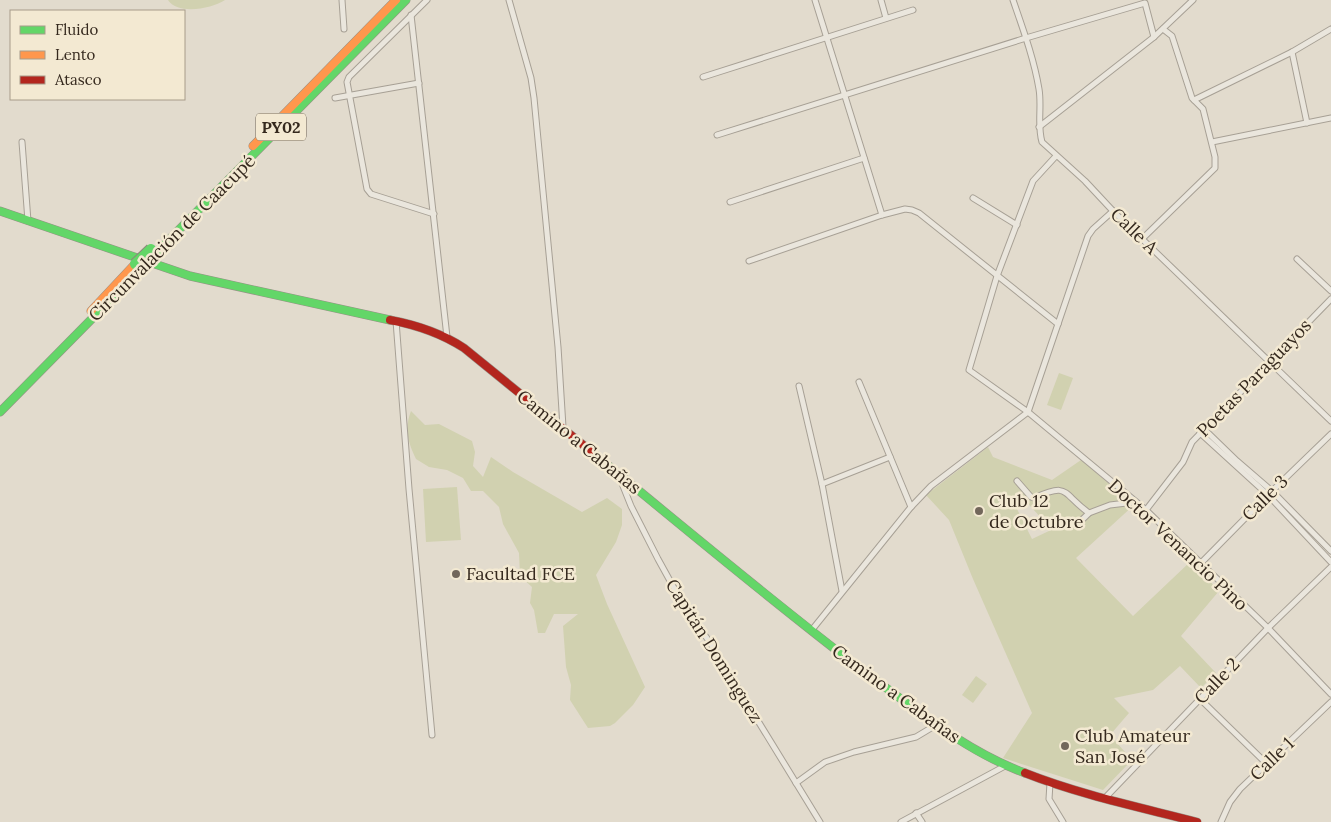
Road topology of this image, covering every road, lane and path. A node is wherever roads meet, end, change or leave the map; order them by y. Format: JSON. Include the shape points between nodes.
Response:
{"nodes":[{"id":1,"x":342,"y":0,"type":"edge"},
{"id":2,"x":396,"y":0,"type":"edge"},
{"id":3,"x":406,"y":0,"type":"edge"},
{"id":4,"x":427,"y":0,"type":"edge"},
{"id":5,"x":509,"y":0,"type":"edge"},
{"id":6,"x":814,"y":0,"type":"edge"},
{"id":7,"x":881,"y":0,"type":"edge"},
{"id":8,"x":1013,"y":0,"type":"edge"},
{"id":9,"x":1193,"y":0,"type":"edge"},
{"id":10,"x":912,"y":10,"type":"dead end"},
{"id":11,"x":411,"y":15,"type":"junction"},
{"id":12,"x":886,"y":18,"type":"junction"},
{"id":13,"x":344,"y":29,"type":"dead end"},
{"id":14,"x":1163,"y":29,"type":"junction"},
{"id":15,"x":1331,"y":29,"type":"edge"},
{"id":16,"x":826,"y":37,"type":"junction"},
{"id":17,"x":1154,"y":37,"type":"junction"},
{"id":18,"x":1026,"y":38,"type":"junction"},
{"id":19,"x":1292,"y":52,"type":"junction"},
{"id":20,"x":703,"y":77,"type":"dead end"},
{"id":21,"x":419,"y":83,"type":"junction"},
{"id":22,"x":350,"y":95,"type":"junction"},
{"id":23,"x":845,"y":95,"type":"junction"},
{"id":24,"x":335,"y":98,"type":"dead end"},
{"id":25,"x":1194,"y":100,"type":"junction"},
{"id":26,"x":1331,"y":118,"type":"edge"},
{"id":27,"x":1307,"y":123,"type":"junction"},
{"id":28,"x":1039,"y":126,"type":"junction"},
{"id":29,"x":717,"y":136,"type":"dead end"},
{"id":30,"x":22,"y":142,"type":"dead end"},
{"id":31,"x":1212,"y":142,"type":"junction"},
{"id":32,"x":1056,"y":156,"type":"junction"},
{"id":33,"x":864,"y":158,"type":"junction"},
{"id":34,"x":973,"y":198,"type":"dead end"},
{"id":35,"x":730,"y":202,"type":"dead end"},
{"id":36,"x":0,"y":211,"type":"edge"},
{"id":37,"x":1113,"y":211,"type":"junction"},
{"id":38,"x":434,"y":214,"type":"junction"},
{"id":39,"x":882,"y":215,"type":"junction"},
{"id":40,"x":28,"y":221,"type":"junction"},
{"id":41,"x":1017,"y":225,"type":"junction"},
{"id":42,"x":1142,"y":239,"type":"junction"},
{"id":43,"x":153,"y":251,"type":"junction"},
{"id":44,"x":1297,"y":260,"type":"dead end"},
{"id":45,"x":749,"y":261,"type":"dead end"},
{"id":46,"x":138,"y":267,"type":"junction"},
{"id":47,"x":998,"y":276,"type":"junction"},
{"id":48,"x":1331,"y":291,"type":"edge"},
{"id":49,"x":1331,"y":299,"type":"edge"},
{"id":50,"x":396,"y":321,"type":"junction"},
{"id":51,"x":1058,"y":324,"type":"junction"},
{"id":52,"x":447,"y":337,"type":"junction"},
{"id":53,"x":1269,"y":362,"type":"junction"},
{"id":54,"x":859,"y":382,"type":"dead end"},
{"id":55,"x":798,"y":386,"type":"dead end"},
{"id":56,"x":0,"y":403,"type":"edge"},
{"id":57,"x":0,"y":412,"type":"edge"},
{"id":58,"x":1028,"y":412,"type":"junction"},
{"id":59,"x":1331,"y":421,"type":"edge"},
{"id":60,"x":563,"y":427,"type":"junction"},
{"id":61,"x":1202,"y":431,"type":"junction"},
{"id":62,"x":1331,"y":434,"type":"edge"},
{"id":63,"x":890,"y":457,"type":"junction"},
{"id":64,"x":618,"y":475,"type":"junction"},
{"id":65,"x":1017,"y":481,"type":"dead end"},
{"id":66,"x":822,"y":484,"type":"junction"},
{"id":67,"x":1270,"y":493,"type":"junction"},
{"id":68,"x":1135,"y":502,"type":"junction"},
{"id":69,"x":911,"y":507,"type":"junction"},
{"id":70,"x":1146,"y":510,"type":"junction"},
{"id":71,"x":1089,"y":513,"type":"junction"},
{"id":72,"x":1052,"y":522,"type":"dead end"},
{"id":73,"x":1331,"y":551,"type":"edge"},
{"id":74,"x":1331,"y":562,"type":"edge"},
{"id":75,"x":1201,"y":563,"type":"junction"},
{"id":76,"x":1331,"y":566,"type":"edge"},
{"id":77,"x":842,"y":591,"type":"junction"},
{"id":78,"x":1268,"y":628,"type":"junction"},
{"id":79,"x":811,"y":631,"type":"junction"},
{"id":80,"x":1331,"y":694,"type":"edge"},
{"id":81,"x":1200,"y":699,"type":"junction"},
{"id":82,"x":1331,"y":702,"type":"edge"},
{"id":83,"x":936,"y":725,"type":"junction"},
{"id":84,"x":432,"y":735,"type":"dead end"},
{"id":85,"x":1267,"y":764,"type":"junction"},
{"id":86,"x":1004,"y":766,"type":"junction"},
{"id":87,"x":796,"y":783,"type":"junction"},
{"id":88,"x":1050,"y":783,"type":"junction"},
{"id":89,"x":1101,"y":798,"type":"junction"},
{"id":90,"x":916,"y":813,"type":"junction"},
{"id":91,"x":820,"y":822,"type":"edge"},
{"id":92,"x":901,"y":822,"type":"edge"},
{"id":93,"x":922,"y":822,"type":"edge"},
{"id":94,"x":1063,"y":822,"type":"edge"},
{"id":95,"x":1197,"y":822,"type":"edge"},
{"id":96,"x":1221,"y":822,"type":"edge"}],
"edges":[{"from":1,"to":13,"type":"street"},
{"from":2,"to":43,"type":"main road","name":"Circunvalación de Caacupé","number":"PY02"},
{"from":3,"to":43,"type":"main road","name":"Circunvalación de Caacupé","number":"PY02"},
{"from":4,"to":11,"type":"street"},
{"from":5,"to":60,"type":"street","via":[[534,98]]},
{"from":6,"to":16,"type":"street"},
{"from":7,"to":12,"type":"street"},
{"from":8,"to":18,"type":"street","name":"Calle A"},
{"from":9,"to":14,"type":"street"},
{"from":10,"to":12,"type":"street"},
{"from":11,"to":21,"type":"street"},
{"from":11,"to":22,"type":"street","via":[[349,77]]},
{"from":12,"to":16,"type":"street"},
{"from":14,"to":17,"type":"street"},
{"from":14,"to":25,"type":"street","via":[[1172,36]]},
{"from":15,"to":19,"type":"street"},
{"from":16,"to":20,"type":"street"},
{"from":16,"to":23,"type":"street"},
{"from":17,"to":18,"type":"street","via":[[1145,2]]},
{"from":17,"to":28,"type":"street"},
{"from":18,"to":23,"type":"street"},
{"from":18,"to":28,"type":"street","name":"Calle A","via":[[1039,88]]},
{"from":19,"to":25,"type":"street"},
{"from":19,"to":27,"type":"street"},
{"from":21,"to":22,"type":"street"},
{"from":21,"to":38,"type":"street"},
{"from":22,"to":24,"type":"street"},
{"from":22,"to":38,"type":"street","via":[[367,189],[371,194]]},
{"from":23,"to":29,"type":"street"},
{"from":23,"to":33,"type":"street"},
{"from":25,"to":31,"type":"street","via":[[1203,109]]},
{"from":26,"to":27,"type":"street"},
{"from":27,"to":31,"type":"street"},
{"from":28,"to":32,"type":"street","name":"Calle A","via":[[1042,142]]},
{"from":30,"to":40,"type":"street"},
{"from":31,"to":42,"type":"street","via":[[1215,168]]},
{"from":32,"to":37,"type":"street","name":"Calle A"},
{"from":32,"to":41,"type":"street","via":[[1033,181]]},
{"from":33,"to":35,"type":"street"},
{"from":33,"to":39,"type":"street"},
{"from":34,"to":41,"type":"street"},
{"from":36,"to":40,"type":"main road","name":"Camino a Cabañas"},
{"from":37,"to":42,"type":"street","name":"Calle A"},
{"from":37,"to":51,"type":"street","via":[[1088,236]]},
{"from":38,"to":52,"type":"street"},
{"from":39,"to":45,"type":"street"},
{"from":39,"to":47,"type":"street","via":[[912,210]]},
{"from":40,"to":50,"type":"main road","name":"Camino a Cabañas","via":[[190,276]]},
{"from":41,"to":47,"type":"street"},
{"from":42,"to":53,"type":"street","name":"Calle A"},
{"from":43,"to":46,"type":"main road","name":"Circunvalación de Caacupé","number":"PY02","bridge":true},
{"from":44,"to":48,"type":"street"},
{"from":46,"to":56,"type":"main road","name":"Circunvalación de Caacupé","number":"PY02"},
{"from":46,"to":57,"type":"main road","name":"Circunvalación de Caacupé","number":"PY02"},
{"from":47,"to":51,"type":"street"},
{"from":47,"to":58,"type":"street","name":"Doctor Venancio Pino","via":[[969,370]]},
{"from":49,"to":53,"type":"street","name":"Poetas Paraguayos"},
{"from":50,"to":52,"type":"main road","name":"Camino a Cabañas","via":[[432,329]]},
{"from":50,"to":84,"type":"street"},
{"from":51,"to":58,"type":"street"},
{"from":52,"to":60,"type":"main road","name":"Camino a Cabañas"},
{"from":53,"to":59,"type":"street","name":"Calle A"},
{"from":53,"to":61,"type":"street","name":"Poetas Paraguayos"},
{"from":54,"to":63,"type":"street"},
{"from":55,"to":66,"type":"street"},
{"from":58,"to":68,"type":"street","name":"Doctor Venancio Pino"},
{"from":58,"to":69,"type":"street","via":[[931,486]]},
{"from":60,"to":64,"type":"main road","name":"Camino a Cabañas"},
{"from":61,"to":67,"type":"street"},
{"from":61,"to":70,"type":"street","name":"Poetas Paraguayos","via":[[1192,442],[1184,462]]},
{"from":62,"to":67,"type":"street","name":"Calle 3"},
{"from":63,"to":66,"type":"street"},
{"from":63,"to":69,"type":"street"},
{"from":64,"to":79,"type":"main road","name":"Camino a Cabañas"},
{"from":64,"to":87,"type":"street","name":"Capitán Dominguez","via":[[658,559],[686,608]]},
{"from":65,"to":71,"type":"street","via":[[1034,498],[1060,489]]},
{"from":66,"to":77,"type":"street"},
{"from":67,"to":73,"type":"street"},
{"from":67,"to":74,"type":"street"},
{"from":67,"to":75,"type":"street","name":"Calle 3"},
{"from":68,"to":70,"type":"street","name":"Doctor Venancio Pino"},
{"from":68,"to":71,"type":"street","via":[[1110,505]]},
{"from":69,"to":77,"type":"street"},
{"from":70,"to":75,"type":"street","name":"Doctor Venancio Pino"},
{"from":71,"to":72,"type":"street","via":[[1080,523],[1065,526]]},
{"from":75,"to":78,"type":"street","name":"Doctor Venancio Pino"},
{"from":76,"to":78,"type":"street","name":"Calle 2"},
{"from":77,"to":79,"type":"street"},
{"from":78,"to":80,"type":"street","name":"Doctor Venancio Pino"},
{"from":78,"to":81,"type":"street","name":"Calle 2"},
{"from":79,"to":83,"type":"main road","name":"Camino a Cabañas"},
{"from":81,"to":85,"type":"street"},
{"from":81,"to":89,"type":"street","name":"Calle 2"},
{"from":82,"to":85,"type":"street","name":"Calle 1"},
{"from":83,"to":86,"type":"main road","name":"Camino a Cabañas"},
{"from":83,"to":87,"type":"street","via":[[916,737],[825,762]]},
{"from":85,"to":96,"type":"street","name":"Calle 1","via":[[1240,789]]},
{"from":86,"to":88,"type":"main road","name":"Camino a Cabañas"},
{"from":86,"to":90,"type":"street"},
{"from":87,"to":91,"type":"street","name":"Capitán Dominguez"},
{"from":88,"to":89,"type":"main road","name":"Camino a Cabañas"},
{"from":88,"to":94,"type":"street","via":[[1049,799]]},
{"from":89,"to":95,"type":"main road","name":"Camino a Cabañas"},
{"from":90,"to":92,"type":"street"},
{"from":90,"to":93,"type":"street"}]}
